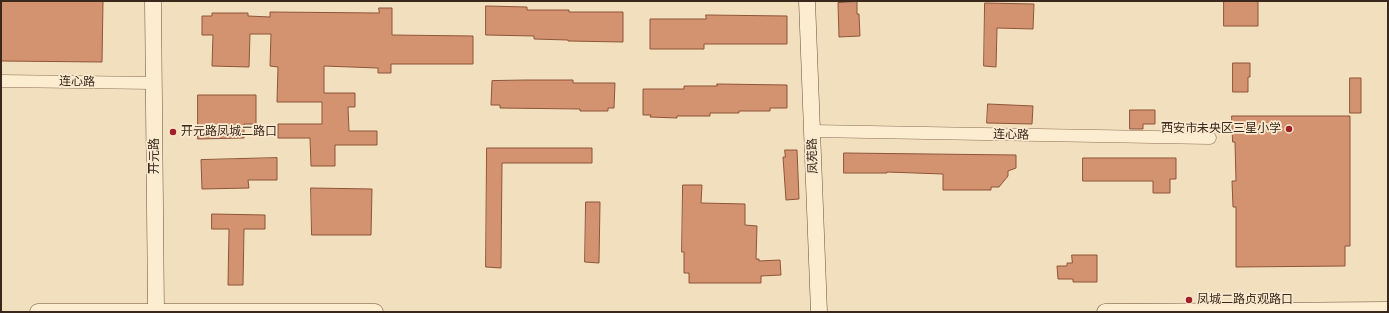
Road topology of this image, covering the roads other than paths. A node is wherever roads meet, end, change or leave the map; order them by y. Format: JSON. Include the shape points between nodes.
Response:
{"nodes":[{"id":1,"x":153,"y":1,"type":"edge"},
{"id":2,"x":807,"y":1,"type":"edge"},
{"id":3,"x":1,"y":81,"type":"edge"},
{"id":4,"x":153,"y":83,"type":"junction"},
{"id":5,"x":812,"y":131,"type":"junction"},
{"id":6,"x":1210,"y":138,"type":"dead end"},
{"id":7,"x":1388,"y":310,"type":"edge"},
{"id":8,"x":38,"y":312,"type":"edge"},
{"id":9,"x":156,"y":312,"type":"edge"},
{"id":10,"x":375,"y":312,"type":"edge"},
{"id":11,"x":819,"y":312,"type":"edge"},
{"id":12,"x":1104,"y":312,"type":"edge"}],
"edges":[{"from":1,"to":4,"type":"street","name":"开元路"},
{"from":2,"to":5,"type":"street","name":"凤苑路"},
{"from":3,"to":4,"type":"street","name":"连心路"},
{"from":4,"to":9,"type":"street","name":"开元路"},
{"from":5,"to":6,"type":"street","name":"连心路"},
{"from":5,"to":11,"type":"street","name":"凤苑路"},
{"from":7,"to":12,"type":"street"},
{"from":8,"to":9,"type":"street"},
{"from":9,"to":10,"type":"street"}]}
